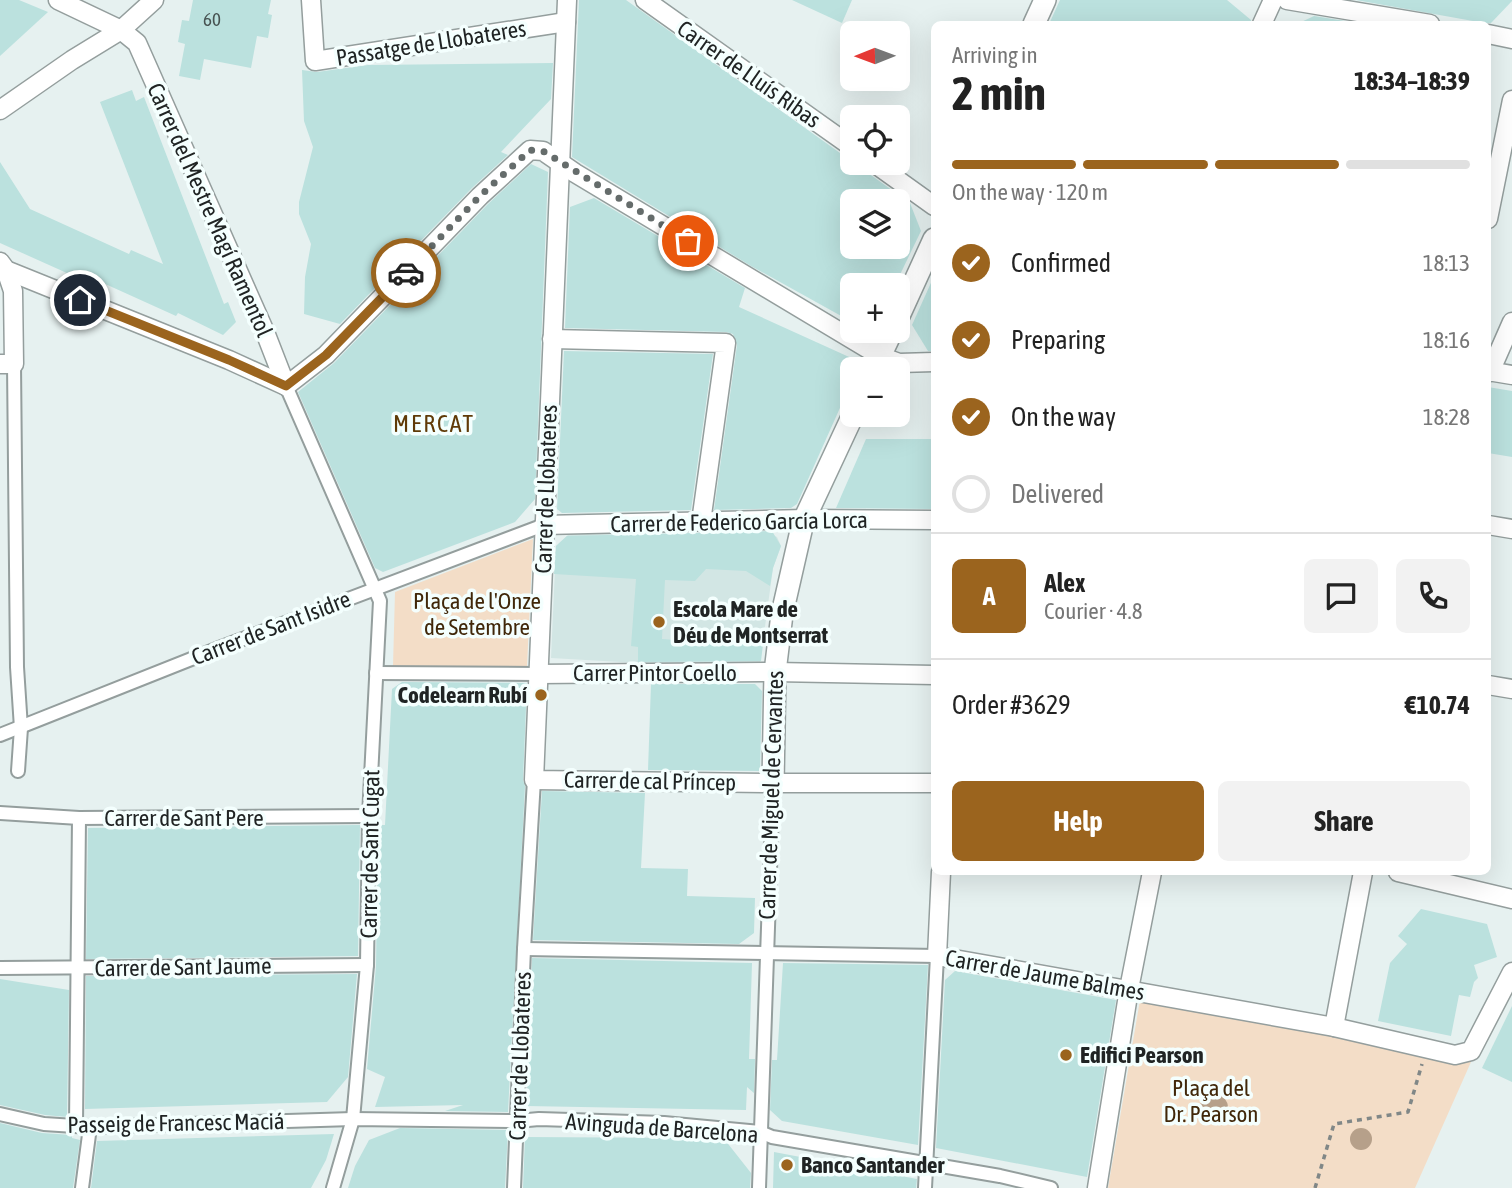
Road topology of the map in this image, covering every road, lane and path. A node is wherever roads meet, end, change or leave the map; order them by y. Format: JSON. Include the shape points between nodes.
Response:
{"nodes":[{"id":1,"x":58,"y":0,"type":"edge"},
{"id":2,"x":154,"y":0,"type":"edge"},
{"id":3,"x":311,"y":0,"type":"edge"},
{"id":4,"x":567,"y":0,"type":"edge"},
{"id":5,"x":645,"y":0,"type":"edge"},
{"id":6,"x":1045,"y":0,"type":"edge"},
{"id":7,"x":1273,"y":0,"type":"edge"},
{"id":8,"x":1287,"y":0,"type":"edge"},
{"id":9,"x":1035,"y":21,"type":"edge"},
{"id":10,"x":1263,"y":21,"type":"edge"},
{"id":11,"x":1412,"y":21,"type":"edge"},
{"id":12,"x":566,"y":22,"type":"junction"},
{"id":13,"x":121,"y":30,"type":"junction"},
{"id":14,"x":1491,"y":34,"type":"edge"},
{"id":15,"x":1512,"y":38,"type":"edge"},
{"id":16,"x":1512,"y":100,"type":"edge"},
{"id":17,"x":0,"y":110,"type":"edge"},
{"id":18,"x":840,"y":139,"type":"edge"},
{"id":19,"x":1507,"y":146,"type":"edge"},
{"id":20,"x":561,"y":163,"type":"junction"},
{"id":21,"x":891,"y":175,"type":"edge"},
{"id":22,"x":931,"y":204,"type":"edge"},
{"id":23,"x":1491,"y":207,"type":"edge"},
{"id":24,"x":931,"y":246,"type":"edge"},
{"id":25,"x":3,"y":266,"type":"edge"},
{"id":26,"x":910,"y":292,"type":"edge"},
{"id":27,"x":1512,"y":322,"type":"edge"},
{"id":28,"x":552,"y":339,"type":"junction"},
{"id":29,"x":868,"y":357,"type":"edge"},
{"id":30,"x":931,"y":362,"type":"edge"},
{"id":31,"x":910,"y":363,"type":"edge"},
{"id":32,"x":7,"y":364,"type":"edge"},
{"id":33,"x":1491,"y":368,"type":"edge"},
{"id":34,"x":1491,"y":372,"type":"edge"},
{"id":35,"x":1512,"y":375,"type":"edge"},
{"id":36,"x":286,"y":386,"type":"junction"},
{"id":37,"x":847,"y":427,"type":"edge"},
{"id":38,"x":804,"y":519,"type":"junction"},
{"id":39,"x":931,"y":520,"type":"edge"},
{"id":40,"x":701,"y":522,"type":"junction"},
{"id":41,"x":544,"y":525,"type":"junction"},
{"id":42,"x":1491,"y":526,"type":"edge"},
{"id":43,"x":1512,"y":529,"type":"edge"},
{"id":44,"x":374,"y":589,"type":"junction"},
{"id":45,"x":775,"y":672,"type":"junction"},
{"id":46,"x":376,"y":673,"type":"junction"},
{"id":47,"x":538,"y":674,"type":"junction"},
{"id":48,"x":931,"y":675,"type":"edge"},
{"id":49,"x":1491,"y":686,"type":"edge"},
{"id":50,"x":1512,"y":689,"type":"edge"},
{"id":51,"x":21,"y":728,"type":"junction"},
{"id":52,"x":0,"y":735,"type":"edge"},
{"id":53,"x":18,"y":771,"type":"dead end"},
{"id":54,"x":534,"y":779,"type":"junction"},
{"id":55,"x":772,"y":783,"type":"junction"},
{"id":56,"x":931,"y":783,"type":"edge"},
{"id":57,"x":0,"y":813,"type":"edge"},
{"id":58,"x":369,"y":816,"type":"junction"},
{"id":59,"x":79,"y":818,"type":"junction"},
{"id":60,"x":941,"y":875,"type":"edge"},
{"id":61,"x":1151,"y":875,"type":"edge"},
{"id":62,"x":1362,"y":875,"type":"edge"},
{"id":63,"x":1411,"y":875,"type":"edge"},
{"id":64,"x":1512,"y":899,"type":"edge"},
{"id":65,"x":524,"y":949,"type":"junction"},
{"id":66,"x":765,"y":953,"type":"junction"},
{"id":67,"x":937,"y":956,"type":"junction"},
{"id":68,"x":367,"y":965,"type":"junction"},
{"id":69,"x":0,"y":968,"type":"edge"},
{"id":70,"x":78,"y":969,"type":"junction"},
{"id":71,"x":1512,"y":972,"type":"edge"},
{"id":72,"x":1129,"y":989,"type":"junction"},
{"id":73,"x":1334,"y":1027,"type":"junction"},
{"id":74,"x":1426,"y":1049,"type":"junction"},
{"id":75,"x":0,"y":1114,"type":"edge"},
{"id":76,"x":353,"y":1119,"type":"junction"},
{"id":77,"x":517,"y":1121,"type":"junction"},
{"id":78,"x":76,"y":1125,"type":"junction"},
{"id":79,"x":90,"y":1128,"type":"junction"},
{"id":80,"x":760,"y":1132,"type":"junction"},
{"id":81,"x":926,"y":1165,"type":"junction"},
{"id":82,"x":82,"y":1188,"type":"edge"},
{"id":83,"x":332,"y":1188,"type":"edge"},
{"id":84,"x":514,"y":1188,"type":"edge"},
{"id":85,"x":759,"y":1188,"type":"edge"},
{"id":86,"x":925,"y":1188,"type":"edge"},
{"id":87,"x":1051,"y":1188,"type":"edge"},
{"id":88,"x":1097,"y":1188,"type":"edge"},
{"id":89,"x":1315,"y":1188,"type":"edge"}],
"edges":[{"from":1,"to":13,"type":"street"},
{"from":2,"to":13,"type":"street"},
{"from":3,"to":12,"type":"street","name":"Passatge de Llobateres","via":[[315,61]]},
{"from":4,"to":12,"type":"street","name":"Carrer de Llobateres"},
{"from":5,"to":18,"type":"street","name":"Carrer de Lluís Ribas"},
{"from":6,"to":9,"type":"street"},
{"from":7,"to":10,"type":"street"},
{"from":8,"to":11,"type":"street"},
{"from":12,"to":20,"type":"street","name":"Carrer de Llobateres"},
{"from":13,"to":17,"type":"street"},
{"from":13,"to":36,"type":"street","name":"Carrer del Mestre Magí Ramentol","via":[[137,43]]},
{"from":14,"to":15,"type":"street"},
{"from":16,"to":19,"type":"street"},
{"from":19,"to":23,"type":"street"},
{"from":20,"to":28,"type":"street","name":"Carrer de Llobateres"},
{"from":20,"to":29,"type":"street"},
{"from":20,"to":36,"type":"street","via":[[543,151],[530,150],[326,355]]},
{"from":21,"to":22,"type":"street"},
{"from":24,"to":26,"type":"street"},
{"from":25,"to":32,"type":"street","via":[[13,291]]},
{"from":25,"to":36,"type":"street"},
{"from":27,"to":33,"type":"street"},
{"from":28,"to":40,"type":"street","via":[[726,343]]},
{"from":28,"to":41,"type":"street","name":"Carrer de Llobateres"},
{"from":30,"to":31,"type":"street"},
{"from":32,"to":51,"type":"street"},
{"from":34,"to":35,"type":"street"},
{"from":36,"to":44,"type":"street","name":"Carrer del Mestre Magí Ramentol"},
{"from":37,"to":38,"type":"street","name":"Carrer de Miguel de Cervantes"},
{"from":38,"to":39,"type":"street","name":"Carrer de Federico García Lorca"},
{"from":38,"to":40,"type":"street","name":"Carrer de Federico García Lorca"},
{"from":38,"to":45,"type":"street","name":"Carrer de Miguel de Cervantes","via":[[782,614]]},
{"from":40,"to":41,"type":"street","name":"Carrer de Federico García Lorca"},
{"from":41,"to":44,"type":"street","name":"Carrer de Sant Isidre"},
{"from":41,"to":47,"type":"street","name":"Carrer de Llobateres"},
{"from":42,"to":43,"type":"street"},
{"from":44,"to":46,"type":"street","name":"Carrer de Sant Cugat","via":[[380,601]]},
{"from":44,"to":51,"type":"street","name":"Carrer de Sant Isidre"},
{"from":45,"to":47,"type":"street","name":"Carrer Pintor Coello"},
{"from":45,"to":48,"type":"street","name":"Carrer Pintor Coello"},
{"from":45,"to":55,"type":"street","name":"Carrer de Miguel de Cervantes"},
{"from":46,"to":47,"type":"street","name":"Carrer Pintor Coello"},
{"from":46,"to":58,"type":"street","name":"Carrer de Sant Cugat"},
{"from":47,"to":54,"type":"street","name":"Carrer de Llobateres"},
{"from":49,"to":50,"type":"street"},
{"from":51,"to":52,"type":"street","name":"Carrer de Sant Isidre"},
{"from":51,"to":53,"type":"street"},
{"from":54,"to":55,"type":"street","name":"Carrer de cal Príncep"},
{"from":54,"to":65,"type":"street","name":"Carrer de Llobateres"},
{"from":55,"to":56,"type":"street","name":"Carrer de cal Príncep"},
{"from":55,"to":66,"type":"street","name":"Carrer de Miguel de Cervantes"},
{"from":57,"to":59,"type":"street","name":"Carrer de Sant Pere"},
{"from":58,"to":59,"type":"street","name":"Carrer de Sant Pere"},
{"from":58,"to":68,"type":"street","name":"Carrer de Sant Cugat"},
{"from":59,"to":70,"type":"street"},
{"from":60,"to":67,"type":"street"},
{"from":61,"to":72,"type":"street"},
{"from":62,"to":73,"type":"street"},
{"from":63,"to":64,"type":"street"},
{"from":65,"to":66,"type":"street","name":"Carrer de Jaume Balmes"},
{"from":65,"to":77,"type":"street","name":"Carrer de Llobateres"},
{"from":66,"to":67,"type":"street","name":"Carrer de Jaume Balmes"},
{"from":66,"to":80,"type":"street","name":"Carrer de Miguel de Cervantes"},
{"from":67,"to":72,"type":"street","name":"Carrer de Jaume Balmes"},
{"from":67,"to":81,"type":"street"},
{"from":68,"to":70,"type":"street","name":"Carrer de Sant Jaume"},
{"from":68,"to":76,"type":"street","name":"Carrer de Sant Cugat"},
{"from":69,"to":70,"type":"street","name":"Carrer de Sant Jaume"},
{"from":70,"to":78,"type":"street"},
{"from":71,"to":74,"type":"street","name":"Carrer de Jaume Balmes","via":[[1471,1051],[1455,1055]]},
{"from":72,"to":73,"type":"street","name":"Carrer de Jaume Balmes"},
{"from":72,"to":88,"type":"street"},
{"from":73,"to":74,"type":"street","name":"Carrer de Jaume Balmes"},
{"from":74,"to":89,"type":"path","via":[[1408,1112],[1334,1124]]},
{"from":75,"to":78,"type":"street","name":"Passeig de Francesc Maciá","via":[[44,1124]]},
{"from":76,"to":77,"type":"street","name":"Avinguda de Barcelona"},
{"from":76,"to":79,"type":"street","name":"Passeig de Francesc Maciá"},
{"from":76,"to":83,"type":"street","name":"Carrer de Sant Cugat"},
{"from":77,"to":80,"type":"street","name":"Avinguda de Barcelona","via":[[664,1123]]},
{"from":77,"to":84,"type":"street","name":"Carrer de Llobateres"},
{"from":78,"to":79,"type":"street","name":"Passeig de Francesc Maciá"},
{"from":79,"to":82,"type":"street"},
{"from":80,"to":81,"type":"street","name":"Avinguda de Barcelona"},
{"from":80,"to":85,"type":"street","name":"Carrer de Miguel de Cervantes"},
{"from":81,"to":86,"type":"street"},
{"from":81,"to":87,"type":"street","name":"Avinguda de Barcelona"}]}
